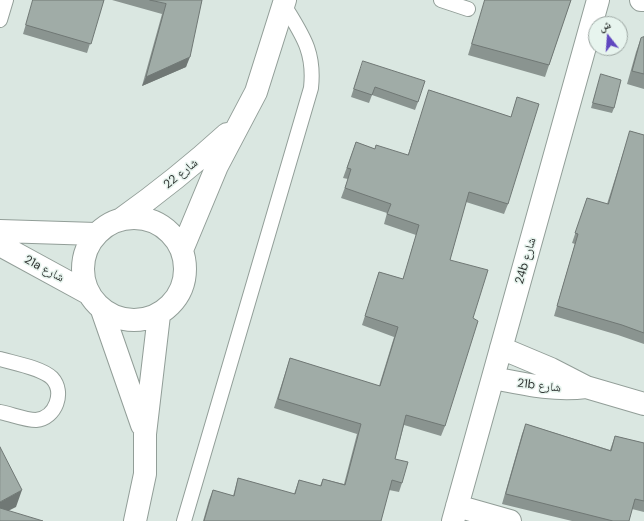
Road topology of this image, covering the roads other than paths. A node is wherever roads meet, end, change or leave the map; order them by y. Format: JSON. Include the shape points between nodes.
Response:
{"nodes":[{"id":1,"x":6,"y":0,"type":"edge"},
{"id":2,"x":441,"y":0,"type":"edge"},
{"id":3,"x":598,"y":0,"type":"edge"},
{"id":4,"x":641,"y":0,"type":"edge"},
{"id":5,"x":644,"y":0,"type":"edge"},
{"id":6,"x":285,"y":2,"type":"edge"},
{"id":7,"x":468,"y":9,"type":"dead end"},
{"id":8,"x":0,"y":20,"type":"edge"},
{"id":9,"x":239,"y":124,"type":"junction"},
{"id":10,"x":120,"y":220,"type":"junction"},
{"id":11,"x":0,"y":232,"type":"edge"},
{"id":12,"x":96,"y":234,"type":"junction"},
{"id":13,"x":0,"y":246,"type":"edge"},
{"id":14,"x":182,"y":250,"type":"junction"},
{"id":15,"x":88,"y":293,"type":"junction"},
{"id":16,"x":102,"y":310,"type":"junction"},
{"id":17,"x":159,"y":315,"type":"junction"},
{"id":18,"x":501,"y":348,"type":"junction"},
{"id":19,"x":0,"y":359,"type":"edge"},
{"id":20,"x":493,"y":378,"type":"junction"},
{"id":21,"x":586,"y":387,"type":"junction"},
{"id":22,"x":644,"y":404,"type":"edge"},
{"id":23,"x":0,"y":412,"type":"edge"},
{"id":24,"x":145,"y":434,"type":"junction"},
{"id":25,"x":455,"y":514,"type":"edge"},
{"id":26,"x":135,"y":521,"type":"edge"},
{"id":27,"x":184,"y":521,"type":"edge"},
{"id":28,"x":510,"y":521,"type":"edge"}],
"edges":[{"from":1,"to":8,"type":"lane"},
{"from":2,"to":7,"type":"lane"},
{"from":3,"to":18,"type":"street","name":"24b شارع"},
{"from":4,"to":5,"type":"street"},
{"from":6,"to":9,"type":"street","name":"شارع 22","via":[[256,92]]},
{"from":6,"to":27,"type":"lane","via":[[308,46],[312,61],[310,88]]},
{"from":9,"to":10,"type":"street","name":"شارع 22","via":[[161,191]]},
{"from":9,"to":14,"type":"street","name":"شارع 22","via":[[202,200]]},
{"from":10,"to":12,"type":"street","via":[[107,225]]},
{"from":10,"to":14,"type":"street","via":[[139,218],[157,223],[172,234]]},
{"from":11,"to":12,"type":"street"},
{"from":12,"to":15,"type":"street","via":[[84,256],[83,281]]},
{"from":13,"to":15,"type":"street","name":"21a شارع"},
{"from":14,"to":17,"type":"street","via":[[186,265],[185,280],[180,294],[171,306]]},
{"from":15,"to":16,"type":"street"},
{"from":16,"to":17,"type":"street","via":[[120,319],[140,321]]},
{"from":16,"to":24,"type":"street"},
{"from":17,"to":24,"type":"street"},
{"from":18,"to":20,"type":"street","name":"24b شارع"},
{"from":18,"to":21,"type":"street","name":"21b شارع","via":[[551,368]]},
{"from":19,"to":23,"type":"lane","via":[[42,372],[51,378],[57,387],[59,398],[55,408],[47,416],[36,420]]},
{"from":20,"to":21,"type":"street","name":"21b شارع","via":[[546,388]]},
{"from":20,"to":25,"type":"street","name":"24b شارع"},
{"from":21,"to":22,"type":"street","name":"21b شارع"},
{"from":24,"to":26,"type":"street","via":[[145,474]]},
{"from":25,"to":28,"type":"street"}]}
